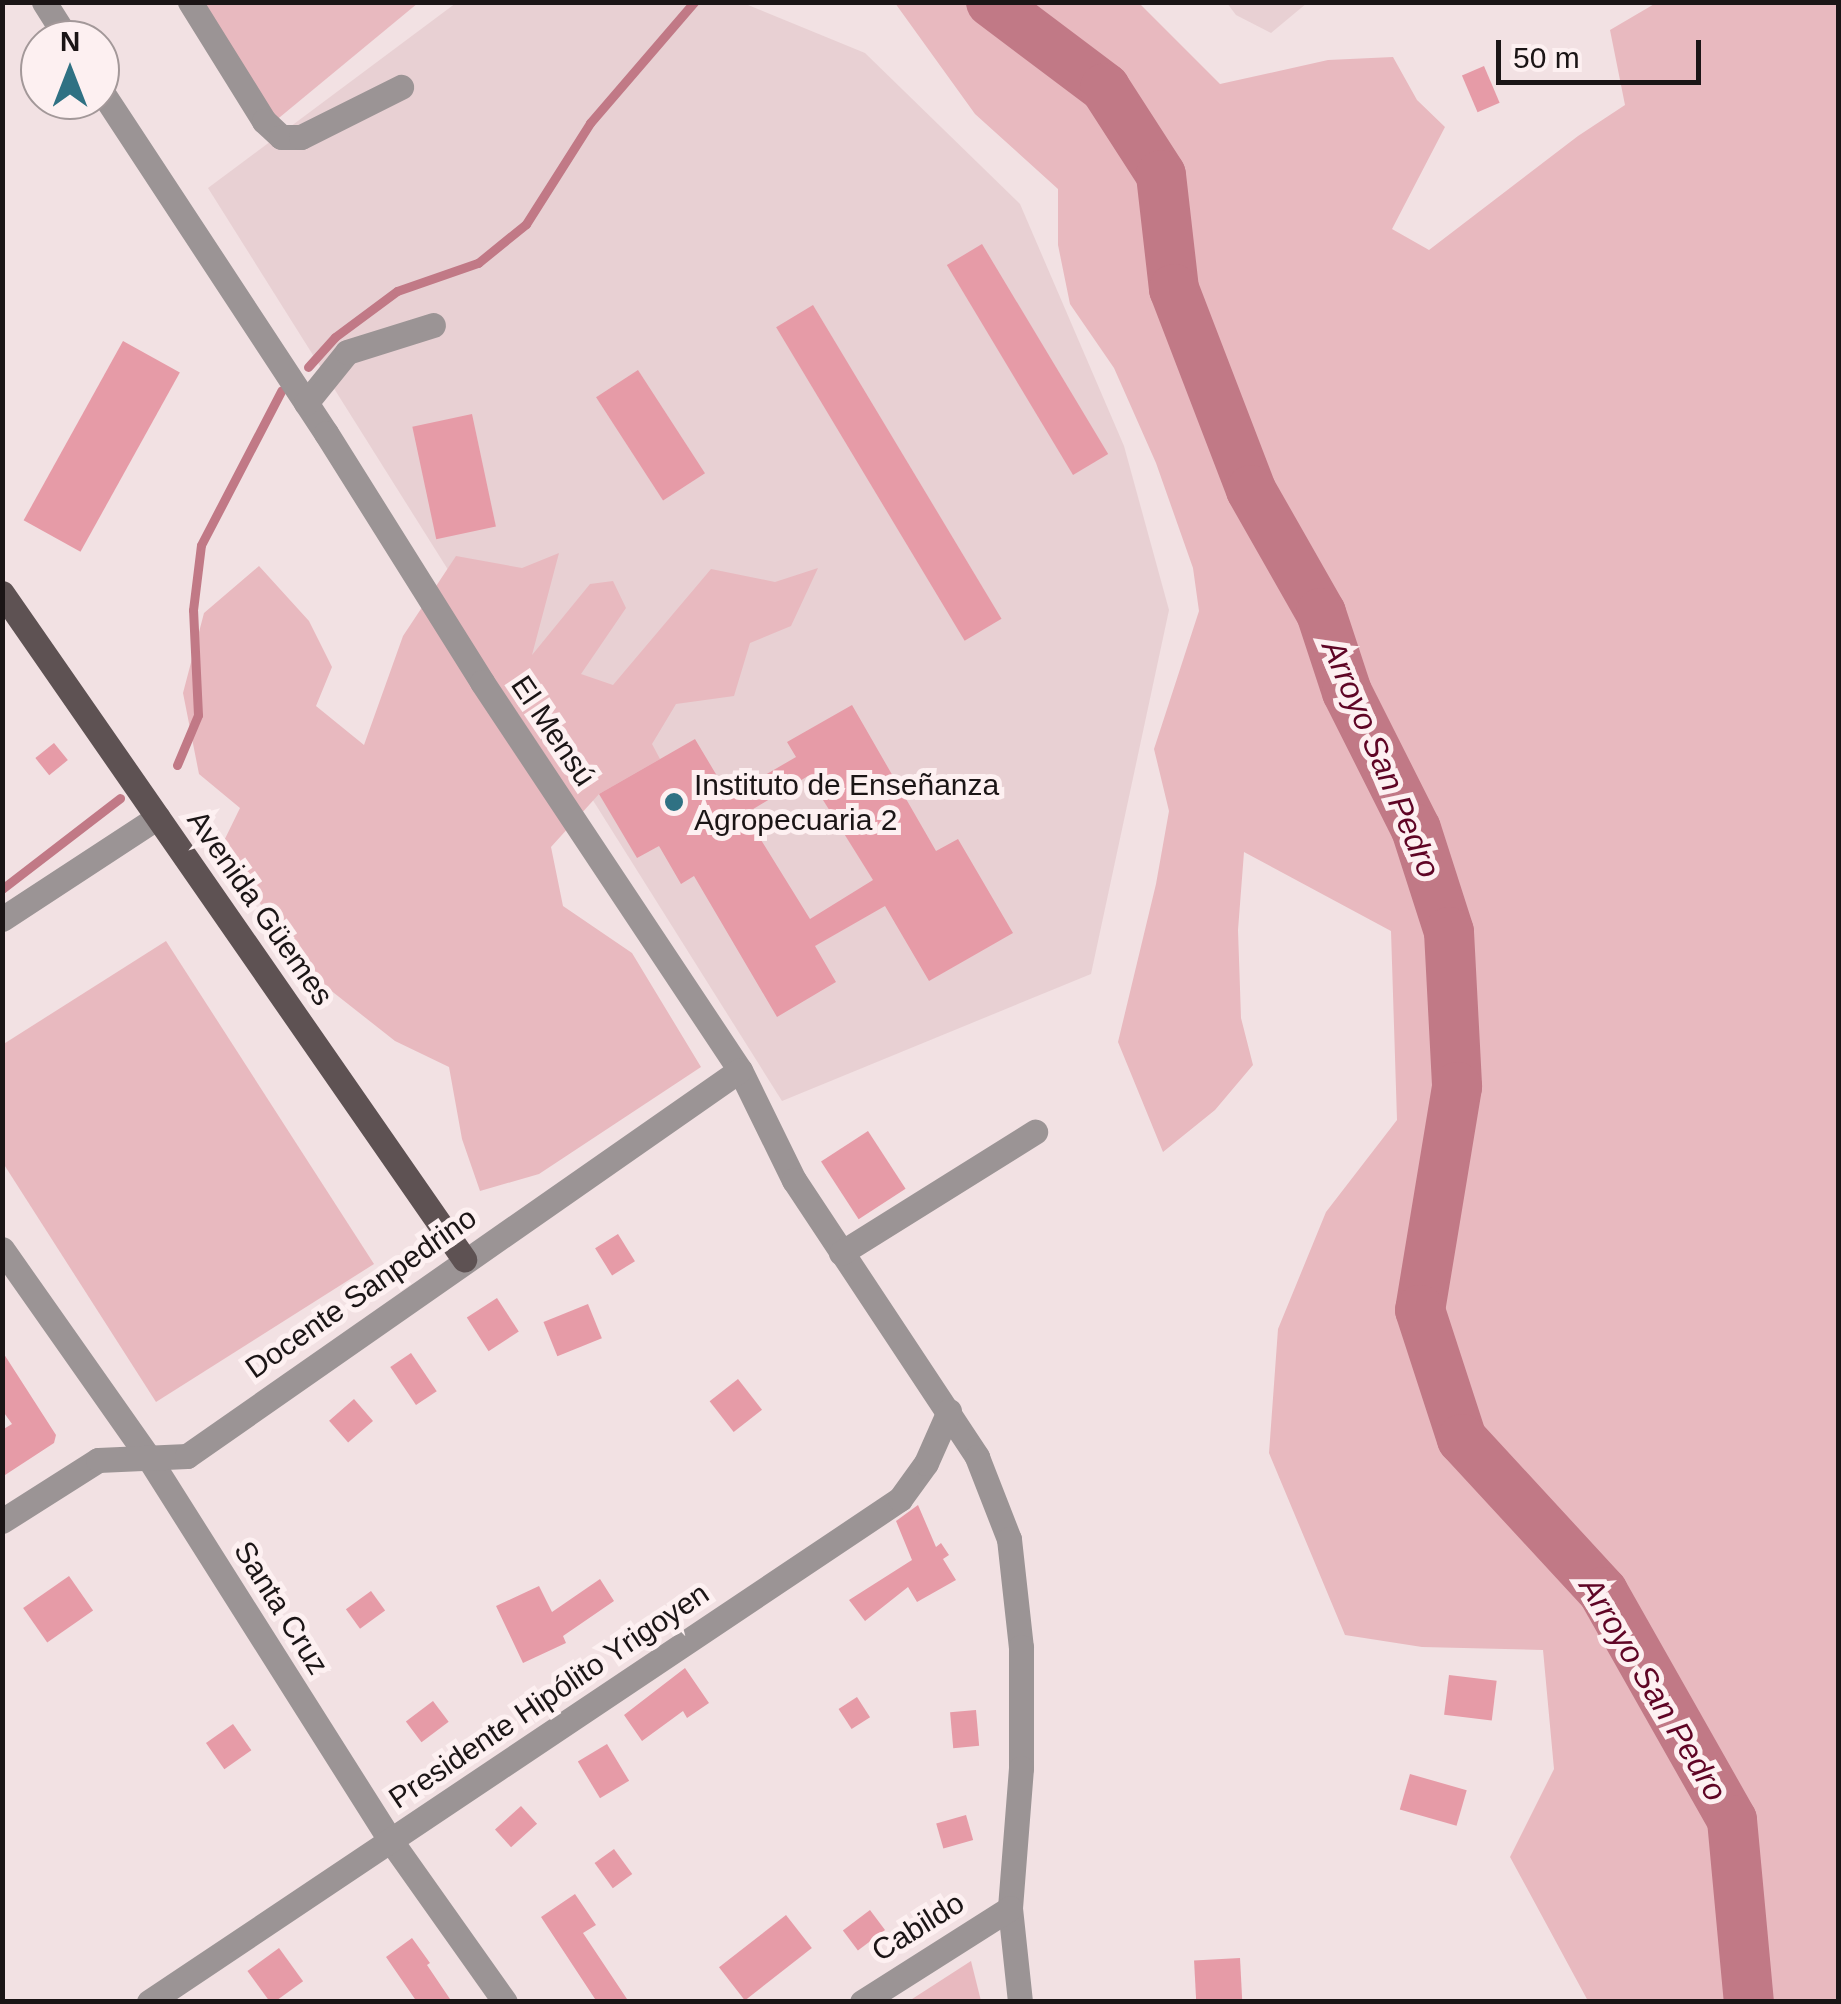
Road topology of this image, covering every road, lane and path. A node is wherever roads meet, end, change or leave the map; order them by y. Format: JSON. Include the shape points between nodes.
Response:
{"nodes":[{"id":1,"x":190,"y":2,"type":"edge"},
{"id":2,"x":402,"y":87,"type":"dead end"},
{"id":3,"x":120,"y":119,"type":"edge"},
{"id":4,"x":433,"y":325,"type":"dead end"},
{"id":5,"x":306,"y":402,"type":"junction"},
{"id":6,"x":2,"y":593,"type":"edge"},
{"id":7,"x":158,"y":818,"type":"junction"},
{"id":8,"x":2,"y":919,"type":"edge"},
{"id":9,"x":740,"y":1070,"type":"junction"},
{"id":10,"x":1035,"y":1132,"type":"dead end"},
{"id":11,"x":2,"y":1249,"type":"edge"},
{"id":12,"x":842,"y":1253,"type":"junction"},
{"id":13,"x":464,"y":1259,"type":"junction"},
{"id":14,"x":949,"y":1411,"type":"junction"},
{"id":15,"x":148,"y":1458,"type":"junction"},
{"id":16,"x":2,"y":1521,"type":"edge"},
{"id":17,"x":391,"y":1841,"type":"junction"},
{"id":18,"x":1010,"y":1908,"type":"junction"},
{"id":19,"x":149,"y":2002,"type":"edge"},
{"id":20,"x":505,"y":2002,"type":"edge"},
{"id":21,"x":862,"y":2002,"type":"edge"},
{"id":22,"x":1020,"y":2002,"type":"edge"}],
"edges":[{"from":1,"to":2,"type":"street","via":[[264,121],[281,137],[302,137]]},
{"from":3,"to":5,"type":"street","name":"El Mensú"},
{"from":4,"to":5,"type":"street","via":[[346,352]]},
{"from":5,"to":9,"type":"street","name":"El Mensú"},
{"from":6,"to":7,"type":"main road","name":"Avenida Güemes"},
{"from":7,"to":8,"type":"street"},
{"from":7,"to":13,"type":"main road","name":"Avenida Güemes"},
{"from":9,"to":12,"type":"street","name":"El Mensú","via":[[794,1180]]},
{"from":9,"to":13,"type":"street","name":"Docente Sanpedrino"},
{"from":10,"to":12,"type":"street"},
{"from":11,"to":15,"type":"street","name":"Santa Cruz"},
{"from":12,"to":14,"type":"street","name":"El Mensú"},
{"from":13,"to":15,"type":"street","name":"Docente Sanpedrino","via":[[187,1456]]},
{"from":14,"to":17,"type":"street","name":"Presidente Hipólito Yrigoyen","via":[[926,1463],[900,1499]]},
{"from":14,"to":18,"type":"street","name":"El Mensú","via":[[1009,1539],[1021,1647]]},
{"from":15,"to":16,"type":"street","name":"Docente Sanpedrino","via":[[98,1460]]},
{"from":15,"to":17,"type":"street","name":"Santa Cruz"},
{"from":17,"to":19,"type":"street","name":"Presidente Hipólito Yrigoyen"},
{"from":17,"to":20,"type":"street","name":"Santa Cruz"},
{"from":18,"to":21,"type":"street","name":"Cabildo"},
{"from":18,"to":22,"type":"street","name":"El Mensú"}]}
